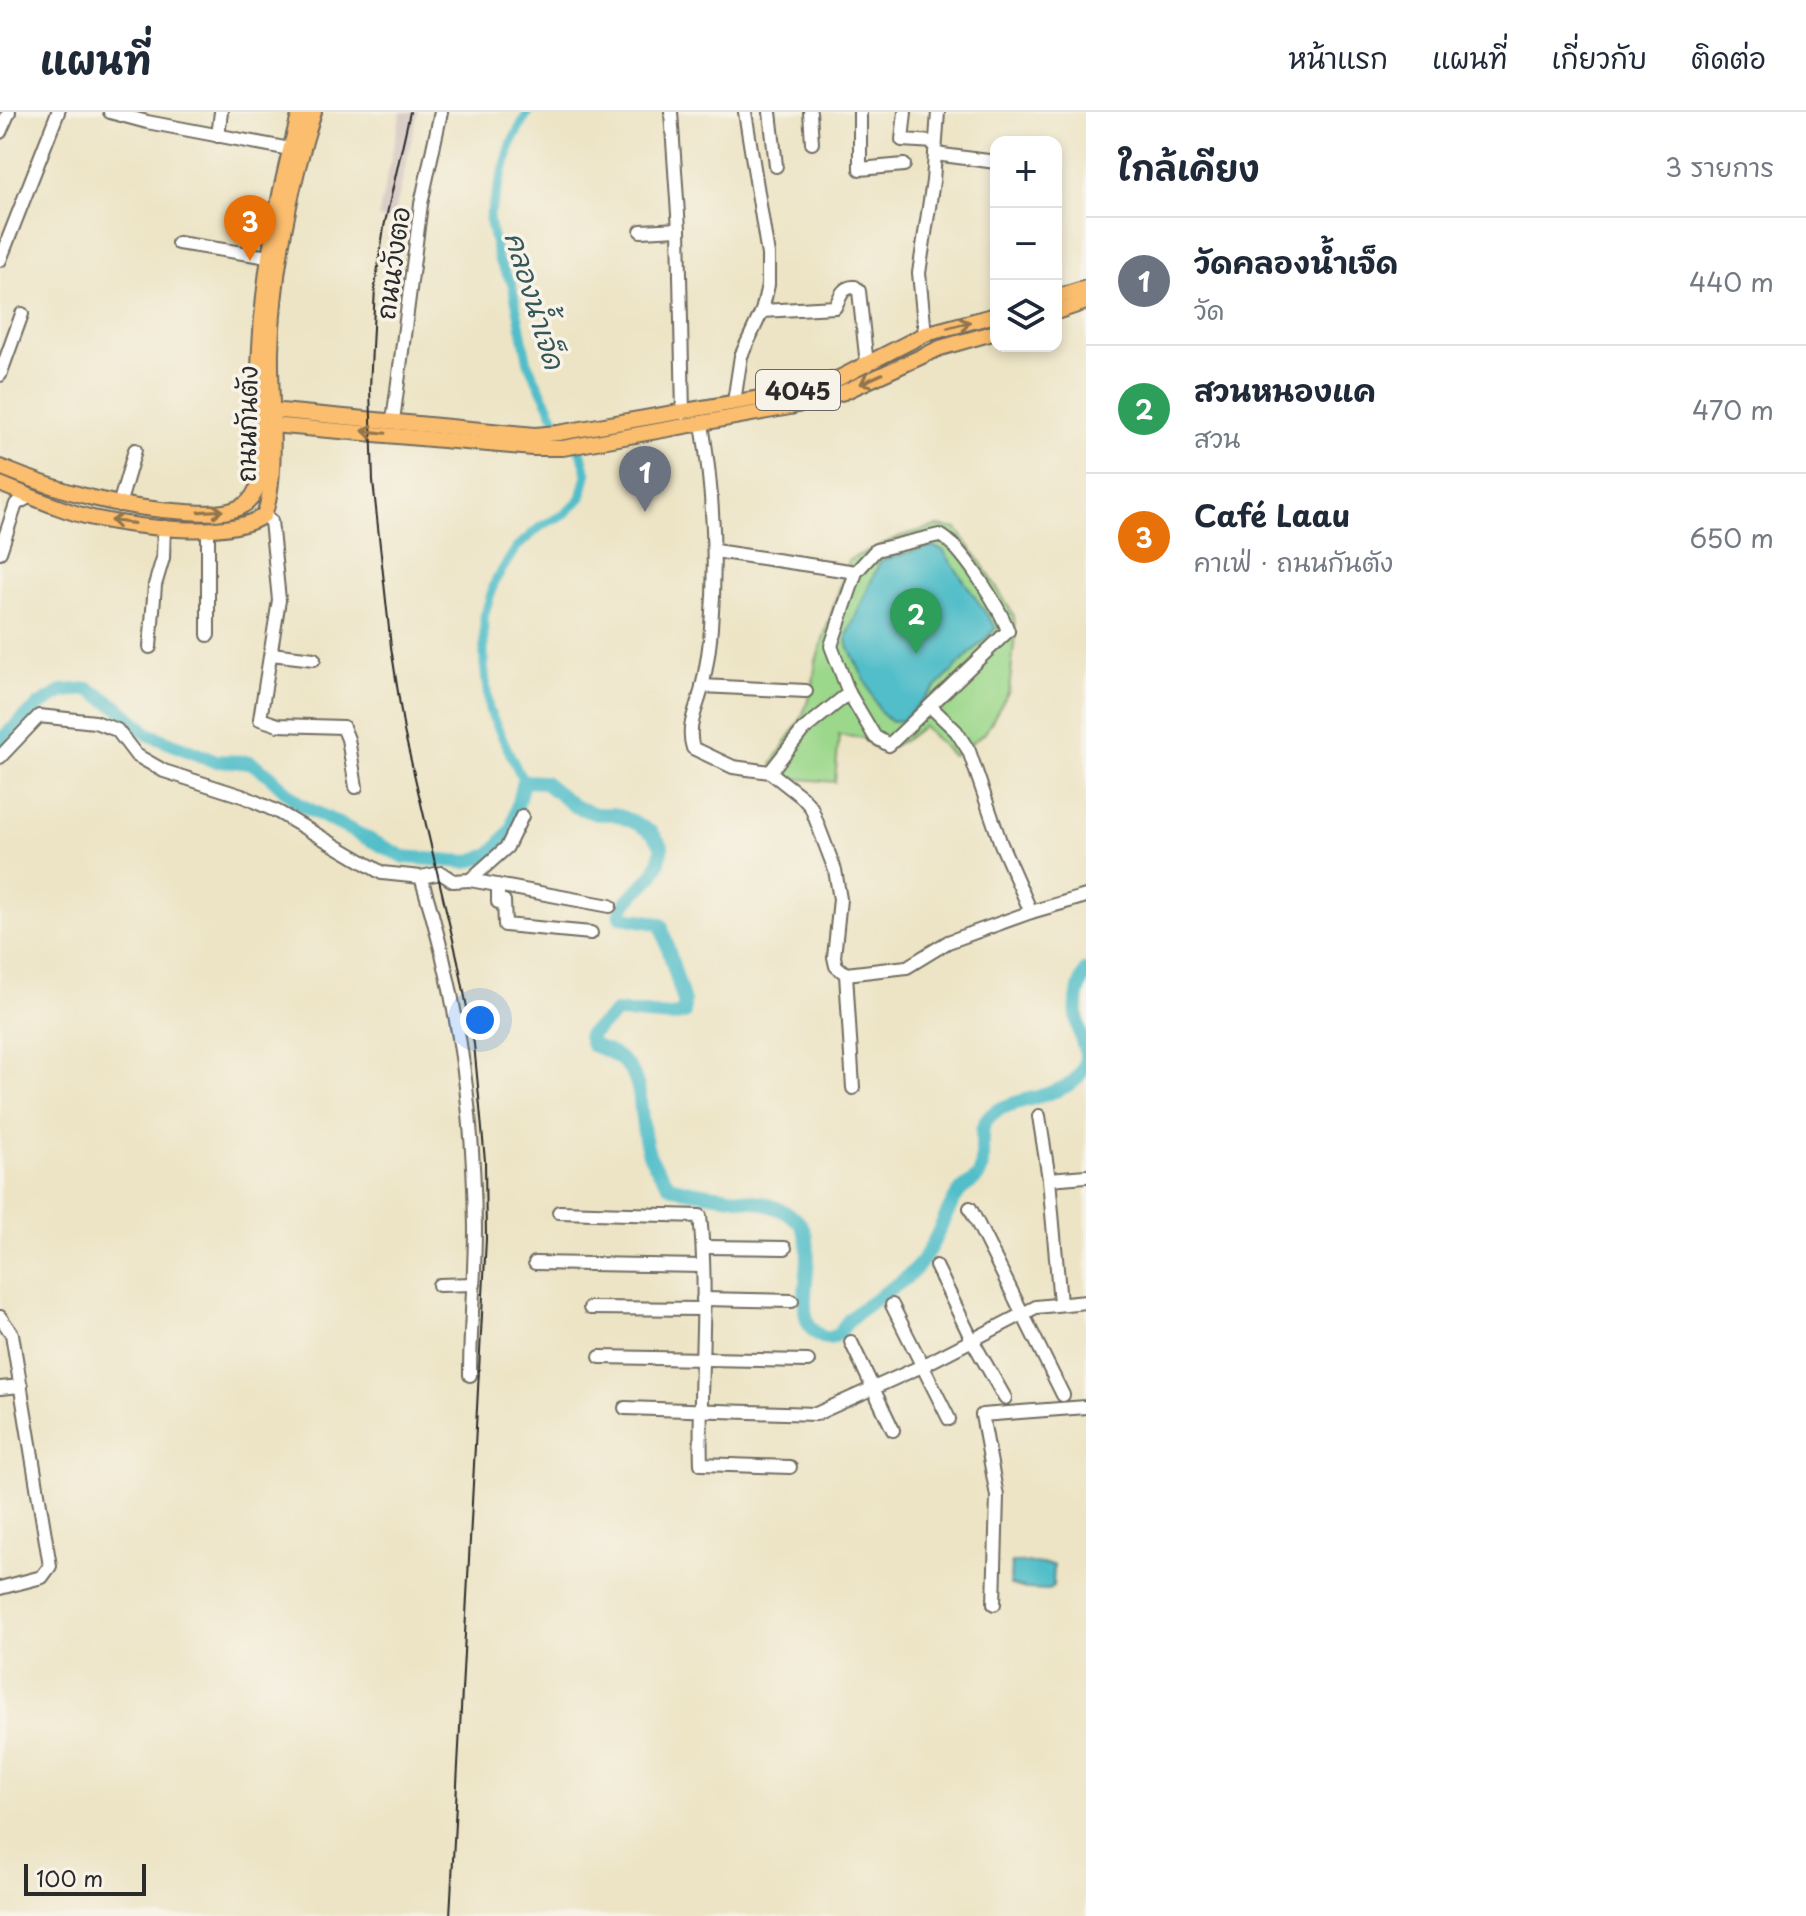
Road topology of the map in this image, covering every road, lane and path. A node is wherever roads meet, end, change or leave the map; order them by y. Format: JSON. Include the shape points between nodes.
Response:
{"nodes":[{"id":1,"x":9,"y":112,"type":"edge"},
{"id":2,"x":58,"y":112,"type":"edge"},
{"id":3,"x":110,"y":112,"type":"edge"},
{"id":4,"x":221,"y":112,"type":"edge"},
{"id":5,"x":300,"y":112,"type":"edge"},
{"id":6,"x":314,"y":112,"type":"edge"},
{"id":7,"x":441,"y":112,"type":"edge"},
{"id":8,"x":671,"y":112,"type":"edge"},
{"id":9,"x":745,"y":112,"type":"edge"},
{"id":10,"x":770,"y":112,"type":"edge"},
{"id":11,"x":810,"y":112,"type":"edge"},
{"id":12,"x":860,"y":112,"type":"edge"},
{"id":13,"x":905,"y":112,"type":"edge"},
{"id":14,"x":938,"y":112,"type":"edge"},
{"id":15,"x":148,"y":117,"type":"edge"},
{"id":16,"x":0,"y":132,"type":"edge"},
{"id":17,"x":218,"y":136,"type":"junction"},
{"id":18,"x":812,"y":143,"type":"dead end"},
{"id":19,"x":935,"y":148,"type":"junction"},
{"id":20,"x":296,"y":150,"type":"junction"},
{"id":21,"x":990,"y":161,"type":"edge"},
{"id":22,"x":904,"y":165,"type":"dead end"},
{"id":23,"x":776,"y":166,"type":"dead end"},
{"id":24,"x":679,"y":229,"type":"junction"},
{"id":25,"x":641,"y":231,"type":"dead end"},
{"id":26,"x":178,"y":243,"type":"dead end"},
{"id":27,"x":269,"y":257,"type":"junction"},
{"id":28,"x":0,"y":260,"type":"edge"},
{"id":29,"x":273,"y":275,"type":"junction"},
{"id":30,"x":1086,"y":288,"type":"edge"},
{"id":31,"x":1062,"y":295,"type":"edge"},
{"id":32,"x":1086,"y":302,"type":"edge"},
{"id":33,"x":1062,"y":310,"type":"edge"},
{"id":34,"x":762,"y":311,"type":"junction"},
{"id":35,"x":22,"y":314,"type":"dead end"},
{"id":36,"x":990,"y":317,"type":"edge"},
{"id":37,"x":925,"y":334,"type":"junction"},
{"id":38,"x":990,"y":334,"type":"edge"},
{"id":39,"x":867,"y":365,"type":"junction"},
{"id":40,"x":0,"y":375,"type":"edge"},
{"id":41,"x":734,"y":402,"type":"junction"},
{"id":42,"x":683,"y":413,"type":"junction"},
{"id":43,"x":265,"y":416,"type":"junction"},
{"id":44,"x":393,"y":421,"type":"junction"},
{"id":45,"x":702,"y":424,"type":"junction"},
{"id":46,"x":135,"y":450,"type":"dead end"},
{"id":47,"x":0,"y":467,"type":"edge"},
{"id":48,"x":0,"y":484,"type":"edge"},
{"id":49,"x":34,"y":489,"type":"junction"},
{"id":50,"x":119,"y":505,"type":"junction"},
{"id":51,"x":166,"y":511,"type":"junction"},
{"id":52,"x":264,"y":515,"type":"junction"},
{"id":53,"x":164,"y":527,"type":"junction"},
{"id":54,"x":208,"y":530,"type":"junction"},
{"id":55,"x":715,"y":551,"type":"junction"},
{"id":56,"x":0,"y":552,"type":"edge"},
{"id":57,"x":856,"y":572,"type":"junction"},
{"id":58,"x":208,"y":635,"type":"dead end"},
{"id":59,"x":150,"y":647,"type":"dead end"},
{"id":60,"x":271,"y":654,"type":"junction"},
{"id":61,"x":314,"y":659,"type":"dead end"},
{"id":62,"x":702,"y":686,"type":"junction"},
{"id":63,"x":806,"y":691,"type":"dead end"},
{"id":64,"x":849,"y":693,"type":"junction"},
{"id":65,"x":931,"y":707,"type":"junction"},
{"id":66,"x":0,"y":757,"type":"edge"},
{"id":67,"x":770,"y":772,"type":"junction"},
{"id":68,"x":356,"y":787,"type":"dead end"},
{"id":69,"x":522,"y":816,"type":"dead end"},
{"id":70,"x":421,"y":877,"type":"junction"},
{"id":71,"x":470,"y":880,"type":"junction"},
{"id":72,"x":498,"y":886,"type":"junction"},
{"id":73,"x":1086,"y":896,"type":"edge"},
{"id":74,"x":610,"y":906,"type":"dead end"},
{"id":75,"x":1031,"y":912,"type":"junction"},
{"id":76,"x":591,"y":933,"type":"dead end"},
{"id":77,"x":846,"y":974,"type":"junction"},
{"id":78,"x":853,"y":1088,"type":"dead end"},
{"id":79,"x":1039,"y":1116,"type":"dead end"},
{"id":80,"x":1086,"y":1176,"type":"edge"},
{"id":81,"x":1049,"y":1179,"type":"junction"},
{"id":82,"x":970,"y":1208,"type":"dead end"},
{"id":83,"x":559,"y":1212,"type":"dead end"},
{"id":84,"x":703,"y":1247,"type":"junction"},
{"id":85,"x":785,"y":1248,"type":"dead end"},
{"id":86,"x":535,"y":1263,"type":"dead end"},
{"id":87,"x":702,"y":1266,"type":"junction"},
{"id":88,"x":936,"y":1266,"type":"dead end"},
{"id":89,"x":474,"y":1284,"type":"junction"},
{"id":90,"x":439,"y":1285,"type":"dead end"},
{"id":91,"x":792,"y":1301,"type":"dead end"},
{"id":92,"x":1086,"y":1302,"type":"edge"},
{"id":93,"x":1060,"y":1303,"type":"junction"},
{"id":94,"x":703,"y":1304,"type":"junction"},
{"id":95,"x":892,"y":1305,"type":"dead end"},
{"id":96,"x":590,"y":1308,"type":"dead end"},
{"id":97,"x":1023,"y":1314,"type":"junction"},
{"id":98,"x":0,"y":1317,"type":"edge"},
{"id":99,"x":972,"y":1340,"type":"junction"},
{"id":100,"x":851,"y":1342,"type":"dead end"},
{"id":101,"x":600,"y":1357,"type":"dead end"},
{"id":102,"x":701,"y":1358,"type":"junction"},
{"id":103,"x":808,"y":1361,"type":"dead end"},
{"id":104,"x":922,"y":1366,"type":"junction"},
{"id":105,"x":470,"y":1375,"type":"dead end"},
{"id":106,"x":21,"y":1386,"type":"junction"},
{"id":107,"x":0,"y":1388,"type":"edge"},
{"id":108,"x":871,"y":1389,"type":"junction"},
{"id":109,"x":1063,"y":1395,"type":"dead end"},
{"id":110,"x":1005,"y":1398,"type":"dead end"},
{"id":111,"x":1086,"y":1407,"type":"edge"},
{"id":112,"x":625,"y":1408,"type":"dead end"},
{"id":113,"x":699,"y":1411,"type":"junction"},
{"id":114,"x":949,"y":1419,"type":"dead end"},
{"id":115,"x":893,"y":1430,"type":"dead end"},
{"id":116,"x":790,"y":1467,"type":"dead end"},
{"id":117,"x":0,"y":1588,"type":"edge"},
{"id":118,"x":994,"y":1604,"type":"dead end"}],
"edges":[{"from":1,"to":16,"type":"street"},
{"from":2,"to":28,"type":"street"},
{"from":3,"to":15,"type":"street"},
{"from":4,"to":17,"type":"street"},
{"from":5,"to":20,"type":"main road","name":"ถนนกันตัง"},
{"from":6,"to":20,"type":"main road","name":"ถนนกันตัง"},
{"from":7,"to":44,"type":"street","name":"ถนนวังตอ","via":[[421,204]]},
{"from":8,"to":24,"type":"street"},
{"from":9,"to":34,"type":"street","via":[[768,255]]},
{"from":10,"to":23,"type":"street"},
{"from":11,"to":18,"type":"street"},
{"from":12,"to":22,"type":"street","via":[[860,169]]},
{"from":13,"to":19,"type":"street","via":[[902,140]]},
{"from":14,"to":19,"type":"street"},
{"from":15,"to":17,"type":"street"},
{"from":17,"to":20,"type":"street"},
{"from":19,"to":21,"type":"street"},
{"from":19,"to":37,"type":"street","via":[[919,273]]},
{"from":20,"to":27,"type":"main road","name":"ถนนกันตัง"},
{"from":20,"to":29,"type":"main road","name":"ถนนกันตัง"},
{"from":24,"to":25,"type":"street"},
{"from":24,"to":42,"type":"street"},
{"from":26,"to":27,"type":"street"},
{"from":27,"to":29,"type":"main road","name":"ถนนกันตัง"},
{"from":29,"to":43,"type":"main road","name":"ถนนกันตัง"},
{"from":30,"to":31,"type":"main road"},
{"from":32,"to":33,"type":"main road"},
{"from":34,"to":39,"type":"street","via":[[835,307],[843,291],[855,287]]},
{"from":34,"to":41,"type":"street","via":[[741,356]]},
{"from":35,"to":40,"type":"street"},
{"from":37,"to":36,"type":"main road","number":"4045","one_way":true},
{"from":37,"to":39,"type":"main road","number":"4045"},
{"from":38,"to":45,"type":"main road","number":"4045","one_way":true,"via":[[940,348],[844,392]]},
{"from":39,"to":41,"type":"main road","number":"4045","via":[[783,394]]},
{"from":41,"to":42,"type":"main road","number":"4045"},
{"from":42,"to":44,"type":"main road","number":"4045","via":[[535,435]]},
{"from":43,"to":44,"type":"main road","number":"4045"},
{"from":45,"to":43,"type":"main road","number":"4045","one_way":true,"via":[[563,448]]},
{"from":51,"to":43,"type":"main road","name":"ถนนกันตัง","one_way":true,"via":[[208,513],[245,505],[259,481]]},
{"from":43,"to":52,"type":"main road","name":"ถนนกันตัง","via":[[270,478]]},
{"from":45,"to":55,"type":"street"},
{"from":46,"to":50,"type":"street"},
{"from":47,"to":49,"type":"main road","name":"ถนนกันตัง"},
{"from":48,"to":49,"type":"main road","name":"ถนนกันตัง"},
{"from":49,"to":50,"type":"main road","name":"ถนนกันตัง"},
{"from":53,"to":49,"type":"main road","name":"ถนนกันตัง","one_way":true,"via":[[92,518]]},
{"from":49,"to":56,"type":"street","via":[[16,504]]},
{"from":50,"to":51,"type":"main road","name":"ถนนกันตัง"},
{"from":51,"to":53,"type":"main road"},
{"from":52,"to":54,"type":"main road","name":"ถนนกันตัง","via":[[243,527]]},
{"from":52,"to":60,"type":"street","via":[[271,521],[279,600]]},
{"from":53,"to":54,"type":"main road","name":"ถนนกันตัง"},
{"from":53,"to":59,"type":"street"},
{"from":54,"to":58,"type":"street"},
{"from":55,"to":57,"type":"street"},
{"from":55,"to":62,"type":"street"},
{"from":57,"to":64,"type":"street","via":[[831,646]]},
{"from":57,"to":65,"type":"street","via":[[876,550],[939,535],[955,546],[1002,612],[1008,631]]},
{"from":60,"to":61,"type":"street"},
{"from":60,"to":68,"type":"street","via":[[260,719],[278,725],[343,727]]},
{"from":62,"to":63,"type":"street"},
{"from":62,"to":67,"type":"street","via":[[690,728],[693,748],[733,767]]},
{"from":64,"to":65,"type":"street","via":[[875,737],[889,745]]},
{"from":64,"to":67,"type":"street","via":[[803,730]]},
{"from":65,"to":75,"type":"street","via":[[969,751]]},
{"from":66,"to":70,"type":"street","via":[[39,716],[95,722],[117,730],[136,755],[164,771],[278,812],[382,873]]},
{"from":67,"to":77,"type":"street","via":[[811,807],[823,834],[840,899],[834,963]]},
{"from":69,"to":71,"type":"street","via":[[507,847]]},
{"from":70,"to":71,"type":"street","via":[[441,873],[453,881]]},
{"from":70,"to":89,"type":"street","via":[[466,1073]]},
{"from":71,"to":72,"type":"street"},
{"from":72,"to":74,"type":"street"},
{"from":72,"to":76,"type":"street","via":[[505,925]]},
{"from":73,"to":75,"type":"street"},
{"from":75,"to":77,"type":"street","via":[[948,942],[907,967]]},
{"from":77,"to":78,"type":"street"},
{"from":79,"to":81,"type":"street"},
{"from":80,"to":81,"type":"street"},
{"from":81,"to":93,"type":"street"},
{"from":82,"to":97,"type":"street"},
{"from":83,"to":84,"type":"street","via":[[700,1216]]},
{"from":84,"to":85,"type":"street"},
{"from":84,"to":87,"type":"street"},
{"from":86,"to":87,"type":"street"},
{"from":87,"to":94,"type":"street"},
{"from":88,"to":99,"type":"street"},
{"from":89,"to":90,"type":"street"},
{"from":89,"to":105,"type":"street"},
{"from":91,"to":94,"type":"street"},
{"from":92,"to":93,"type":"street"},
{"from":93,"to":97,"type":"street"},
{"from":94,"to":96,"type":"street"},
{"from":94,"to":102,"type":"street"},
{"from":95,"to":104,"type":"street"},
{"from":97,"to":99,"type":"street"},
{"from":97,"to":109,"type":"street"},
{"from":98,"to":106,"type":"street","via":[[12,1334]]},
{"from":99,"to":104,"type":"street"},
{"from":99,"to":110,"type":"street"},
{"from":100,"to":108,"type":"street"},
{"from":101,"to":102,"type":"street"},
{"from":102,"to":103,"type":"street"},
{"from":102,"to":113,"type":"street"},
{"from":104,"to":108,"type":"street"},
{"from":104,"to":114,"type":"street"},
{"from":106,"to":107,"type":"street"},
{"from":106,"to":117,"type":"street","via":[[50,1566],[42,1577]]},
{"from":108,"to":113,"type":"street","via":[[816,1414]]},
{"from":108,"to":115,"type":"street"},
{"from":111,"to":118,"type":"street","via":[[982,1415],[997,1496]]},
{"from":112,"to":113,"type":"street"},
{"from":113,"to":116,"type":"street","via":[[701,1464]]}]}
